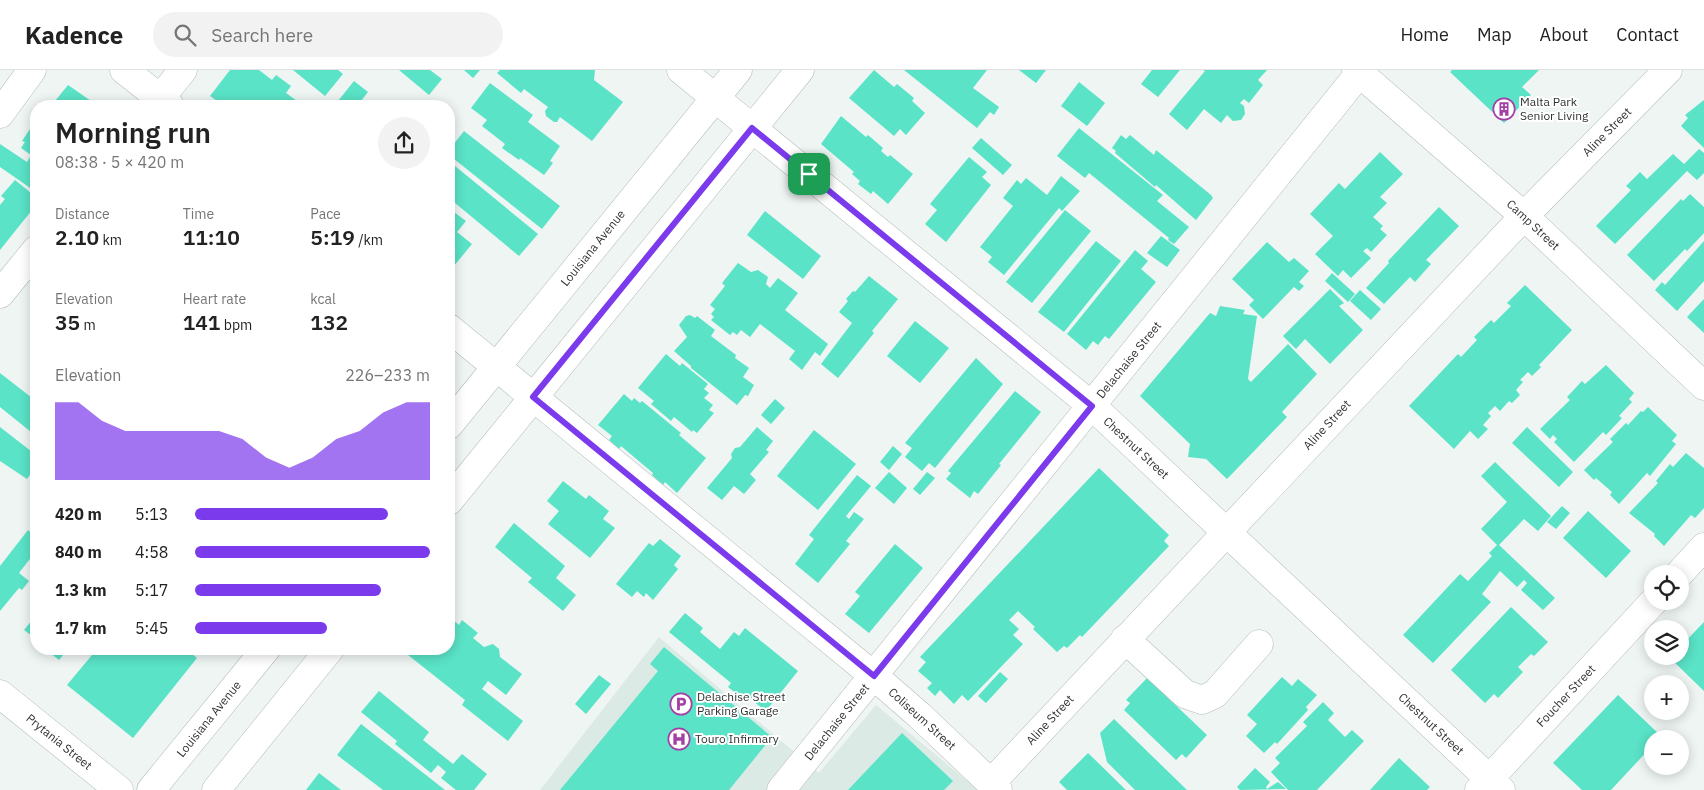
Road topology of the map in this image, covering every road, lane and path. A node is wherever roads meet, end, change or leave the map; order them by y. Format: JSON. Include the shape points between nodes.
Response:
{"nodes":[{"id":1,"x":32,"y":70,"type":"edge"},
{"id":2,"x":124,"y":70,"type":"edge"},
{"id":3,"x":183,"y":70,"type":"edge"},
{"id":4,"x":681,"y":70,"type":"edge"},
{"id":5,"x":738,"y":70,"type":"edge"},
{"id":6,"x":800,"y":70,"type":"edge"},
{"id":7,"x":1668,"y":70,"type":"edge"},
{"id":8,"x":1359,"y":71,"type":"edge"},
{"id":9,"x":715,"y":98,"type":"junction"},
{"id":10,"x":158,"y":100,"type":"edge"},
{"id":11,"x":164,"y":100,"type":"edge"},
{"id":12,"x":0,"y":114,"type":"edge"},
{"id":13,"x":752,"y":128,"type":"junction"},
{"id":14,"x":1524,"y":216,"type":"junction"},
{"id":15,"x":30,"y":257,"type":"edge"},
{"id":16,"x":0,"y":294,"type":"edge"},
{"id":17,"x":455,"y":333,"type":"edge"},
{"id":18,"x":497,"y":366,"type":"junction"},
{"id":19,"x":1704,"y":386,"type":"edge"},
{"id":20,"x":533,"y":397,"type":"junction"},
{"id":21,"x":1092,"y":406,"type":"junction"},
{"id":22,"x":455,"y":418,"type":"edge"},
{"id":23,"x":455,"y":494,"type":"edge"},
{"id":24,"x":1226,"y":532,"type":"junction"},
{"id":25,"x":1704,"y":547,"type":"edge"},
{"id":26,"x":1687,"y":565,"type":"edge"},
{"id":27,"x":1646,"y":610,"type":"edge"},
{"id":28,"x":1125,"y":639,"type":"junction"},
{"id":29,"x":1259,"y":644,"type":"dead end"},
{"id":30,"x":261,"y":655,"type":"edge"},
{"id":31,"x":325,"y":655,"type":"edge"},
{"id":32,"x":874,"y":676,"type":"junction"},
{"id":33,"x":0,"y":694,"type":"edge"},
{"id":34,"x":994,"y":786,"type":"edge"},
{"id":35,"x":1490,"y":786,"type":"edge"},
{"id":36,"x":119,"y":790,"type":"edge"},
{"id":37,"x":151,"y":790,"type":"edge"},
{"id":38,"x":216,"y":790,"type":"edge"},
{"id":39,"x":781,"y":790,"type":"edge"}],
"edges":[{"from":1,"to":12,"type":"street"},
{"from":2,"to":10,"type":"street"},
{"from":3,"to":11,"type":"street"},
{"from":4,"to":9,"type":"street","name":"Chestnut Street"},
{"from":5,"to":9,"type":"street","name":"Louisiana Avenue"},
{"from":6,"to":13,"type":"street"},
{"from":7,"to":14,"type":"street","name":"Aline Street"},
{"from":8,"to":14,"type":"street","name":"Camp Street"},
{"from":8,"to":21,"type":"street","name":"Delachaise Street"},
{"from":9,"to":13,"type":"street","name":"Chestnut Street"},
{"from":9,"to":18,"type":"street","name":"Louisiana Avenue"},
{"from":13,"to":20,"type":"street"},
{"from":13,"to":21,"type":"street","name":"Chestnut Street"},
{"from":14,"to":19,"type":"street","name":"Camp Street"},
{"from":14,"to":24,"type":"street","name":"Aline Street"},
{"from":15,"to":16,"type":"street"},
{"from":17,"to":18,"type":"street","name":"Coliseum Street"},
{"from":18,"to":20,"type":"street","name":"Coliseum Street"},
{"from":18,"to":22,"type":"street","name":"Louisiana Avenue"},
{"from":20,"to":23,"type":"street"},
{"from":20,"to":32,"type":"street","name":"Coliseum Street"},
{"from":21,"to":24,"type":"street","name":"Chestnut Street"},
{"from":21,"to":32,"type":"street","name":"Delachaise Street"},
{"from":24,"to":28,"type":"street","name":"Aline Street"},
{"from":24,"to":35,"type":"street","name":"Chestnut Street"},
{"from":25,"to":26,"type":"street"},
{"from":27,"to":35,"type":"street","name":"Foucher Street"},
{"from":28,"to":29,"type":"street","via":[[1185,694],[1202,700],[1215,694]]},
{"from":28,"to":34,"type":"street","name":"Aline Street"},
{"from":30,"to":37,"type":"street","name":"Louisiana Avenue"},
{"from":31,"to":38,"type":"street"},
{"from":32,"to":34,"type":"street","name":"Coliseum Street"},
{"from":32,"to":39,"type":"street","name":"Delachaise Street"},
{"from":33,"to":36,"type":"street","name":"Prytania Street"}]}
